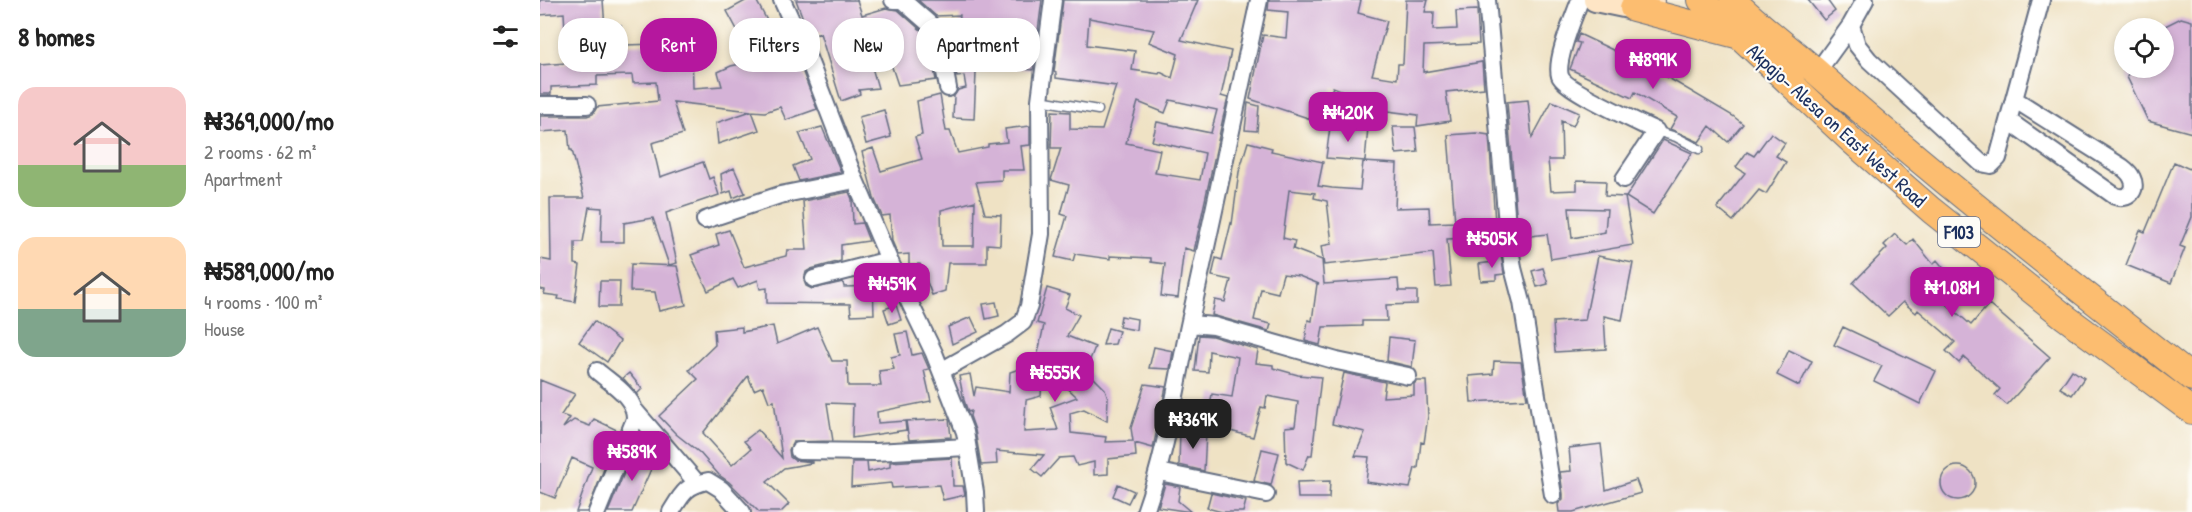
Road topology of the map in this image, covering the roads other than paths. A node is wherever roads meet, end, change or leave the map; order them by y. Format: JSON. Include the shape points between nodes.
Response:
{"nodes":[{"id":1,"x":782,"y":0,"type":"edge"},
{"id":2,"x":893,"y":0,"type":"edge"},
{"id":3,"x":1053,"y":0,"type":"edge"},
{"id":4,"x":1259,"y":0,"type":"edge"},
{"id":5,"x":1487,"y":0,"type":"edge"},
{"id":6,"x":1580,"y":0,"type":"edge"},
{"id":7,"x":1595,"y":0,"type":"edge"},
{"id":8,"x":1701,"y":0,"type":"edge"},
{"id":9,"x":1733,"y":0,"type":"edge"},
{"id":10,"x":1865,"y":0,"type":"edge"},
{"id":11,"x":2041,"y":0,"type":"edge"},
{"id":12,"x":1643,"y":4,"type":"edge"},
{"id":13,"x":1851,"y":25,"type":"junction"},
{"id":14,"x":1746,"y":28,"type":"junction"},
{"id":15,"x":1817,"y":72,"type":"junction"},
{"id":16,"x":948,"y":88,"type":"dead end"},
{"id":17,"x":2014,"y":99,"type":"junction"},
{"id":18,"x":1040,"y":100,"type":"junction"},
{"id":19,"x":540,"y":105,"type":"edge"},
{"id":20,"x":587,"y":105,"type":"dead end"},
{"id":21,"x":1098,"y":110,"type":"dead end"},
{"id":22,"x":2009,"y":121,"type":"junction"},
{"id":23,"x":1656,"y":131,"type":"junction"},
{"id":24,"x":1699,"y":149,"type":"dead end"},
{"id":25,"x":1624,"y":179,"type":"dead end"},
{"id":26,"x":855,"y":180,"type":"junction"},
{"id":27,"x":705,"y":220,"type":"dead end"},
{"id":28,"x":889,"y":260,"type":"junction"},
{"id":29,"x":814,"y":279,"type":"dead end"},
{"id":30,"x":1190,"y":324,"type":"junction"},
{"id":31,"x":597,"y":370,"type":"dead end"},
{"id":32,"x":941,"y":370,"type":"junction"},
{"id":33,"x":1408,"y":376,"type":"dead end"},
{"id":34,"x":2192,"y":378,"type":"edge"},
{"id":35,"x":2192,"y":411,"type":"edge"},
{"id":36,"x":636,"y":412,"type":"junction"},
{"id":37,"x":967,"y":447,"type":"junction"},
{"id":38,"x":799,"y":451,"type":"dead end"},
{"id":39,"x":1159,"y":472,"type":"junction"},
{"id":40,"x":697,"y":483,"type":"junction"},
{"id":41,"x":1266,"y":494,"type":"dead end"},
{"id":42,"x":1552,"y":495,"type":"dead end"},
{"id":43,"x":597,"y":512,"type":"edge"},
{"id":44,"x":671,"y":512,"type":"edge"},
{"id":45,"x":742,"y":512,"type":"edge"},
{"id":46,"x":976,"y":512,"type":"edge"},
{"id":47,"x":1144,"y":512,"type":"edge"}],
"edges":[{"from":1,"to":26,"type":"street"},
{"from":2,"to":16,"type":"street","via":[[902,0],[933,27]]},
{"from":3,"to":18,"type":"street"},
{"from":4,"to":30,"type":"street"},
{"from":5,"to":42,"type":"street","via":[[1507,224]]},
{"from":6,"to":23,"type":"street","via":[[1559,64],[1564,84]]},
{"from":7,"to":12,"type":"main road"},
{"from":8,"to":14,"type":"main road","number":"F103"},
{"from":9,"to":14,"type":"main road","number":"F103"},
{"from":10,"to":13,"type":"street"},
{"from":11,"to":17,"type":"street"},
{"from":12,"to":14,"type":"main road"},
{"from":13,"to":15,"type":"street"},
{"from":13,"to":22,"type":"street","via":[[1864,55],[1980,163],[1991,165],[1998,158]]},
{"from":14,"to":15,"type":"main road","name":"Akpajo- Alesa on East West Road","number":"F103"},
{"from":14,"to":35,"type":"main road","name":"Akpajo- Alesa on East West Road","number":"F103","via":[[1852,141],[1931,210],[2065,317]]},
{"from":15,"to":34,"type":"main road","name":"Akpajo- Alesa on East West Road","number":"F103","via":[[1922,163]]},
{"from":17,"to":22,"type":"street"},
{"from":17,"to":22,"type":"street","via":[[2122,167],[2131,175],[2132,192],[2127,198],[2115,196]]},
{"from":18,"to":21,"type":"lane"},
{"from":18,"to":32,"type":"street","via":[[1041,234],[1029,306],[1023,322],[1007,334]]},
{"from":19,"to":20,"type":"street"},
{"from":23,"to":24,"type":"lane","via":[[1676,136]]},
{"from":23,"to":25,"type":"street"},
{"from":26,"to":27,"type":"street","via":[[780,195]]},
{"from":26,"to":28,"type":"street"},
{"from":28,"to":29,"type":"street"},
{"from":28,"to":32,"type":"street"},
{"from":30,"to":33,"type":"street","via":[[1214,326],[1337,361]]},
{"from":30,"to":39,"type":"street"},
{"from":31,"to":36,"type":"street","via":[[633,404]]},
{"from":32,"to":37,"type":"street"},
{"from":36,"to":40,"type":"street"},
{"from":36,"to":43,"type":"street"},
{"from":37,"to":38,"type":"street"},
{"from":37,"to":46,"type":"street"},
{"from":39,"to":41,"type":"street"},
{"from":39,"to":47,"type":"street"},
{"from":40,"to":44,"type":"street","via":[[685,490]]},
{"from":40,"to":45,"type":"street","via":[[708,481],[721,489]]}]}
